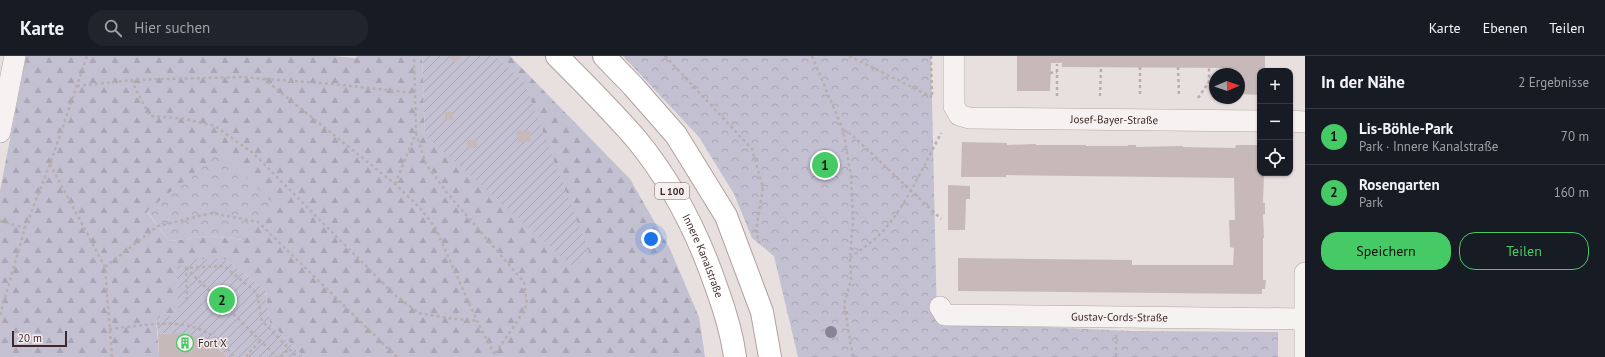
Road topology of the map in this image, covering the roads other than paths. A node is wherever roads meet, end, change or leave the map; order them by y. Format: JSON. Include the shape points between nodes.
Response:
{"nodes":[{"id":1,"x":15,"y":56,"type":"edge"},
{"id":2,"x":557,"y":56,"type":"edge"},
{"id":3,"x":604,"y":56,"type":"edge"},
{"id":4,"x":954,"y":56,"type":"edge"},
{"id":5,"x":1257,"y":121,"type":"edge"},
{"id":6,"x":1293,"y":121,"type":"edge"},
{"id":7,"x":1305,"y":122,"type":"edge"},
{"id":8,"x":0,"y":132,"type":"edge"},
{"id":9,"x":1305,"y":273,"type":"edge"},
{"id":10,"x":940,"y":307,"type":"dead end"},
{"id":11,"x":1304,"y":319,"type":"edge"},
{"id":12,"x":1305,"y":347,"type":"edge"},
{"id":13,"x":735,"y":357,"type":"edge"},
{"id":14,"x":770,"y":357,"type":"edge"},
{"id":15,"x":1305,"y":357,"type":"edge"}],
"edges":[{"from":1,"to":8,"type":"street"},
{"from":2,"to":13,"type":"main road","name":"Innere Kanalstraße","number":"L 100","via":[[637,141],[684,211],[707,259],[724,310]]},
{"from":3,"to":14,"type":"main road","number":"L 100","via":[[676,135],[726,216],[762,312]]},
{"from":4,"to":5,"type":"street","name":"Josef-Bayer-Straße","via":[[954,106],[959,115],[969,118]]},
{"from":6,"to":7,"type":"street"},
{"from":9,"to":11,"type":"street"},
{"from":10,"to":11,"type":"street","name":"Gustav-Cords-Straße","via":[[945,315]]},
{"from":11,"to":12,"type":"street"},
{"from":12,"to":15,"type":"street"}]}
